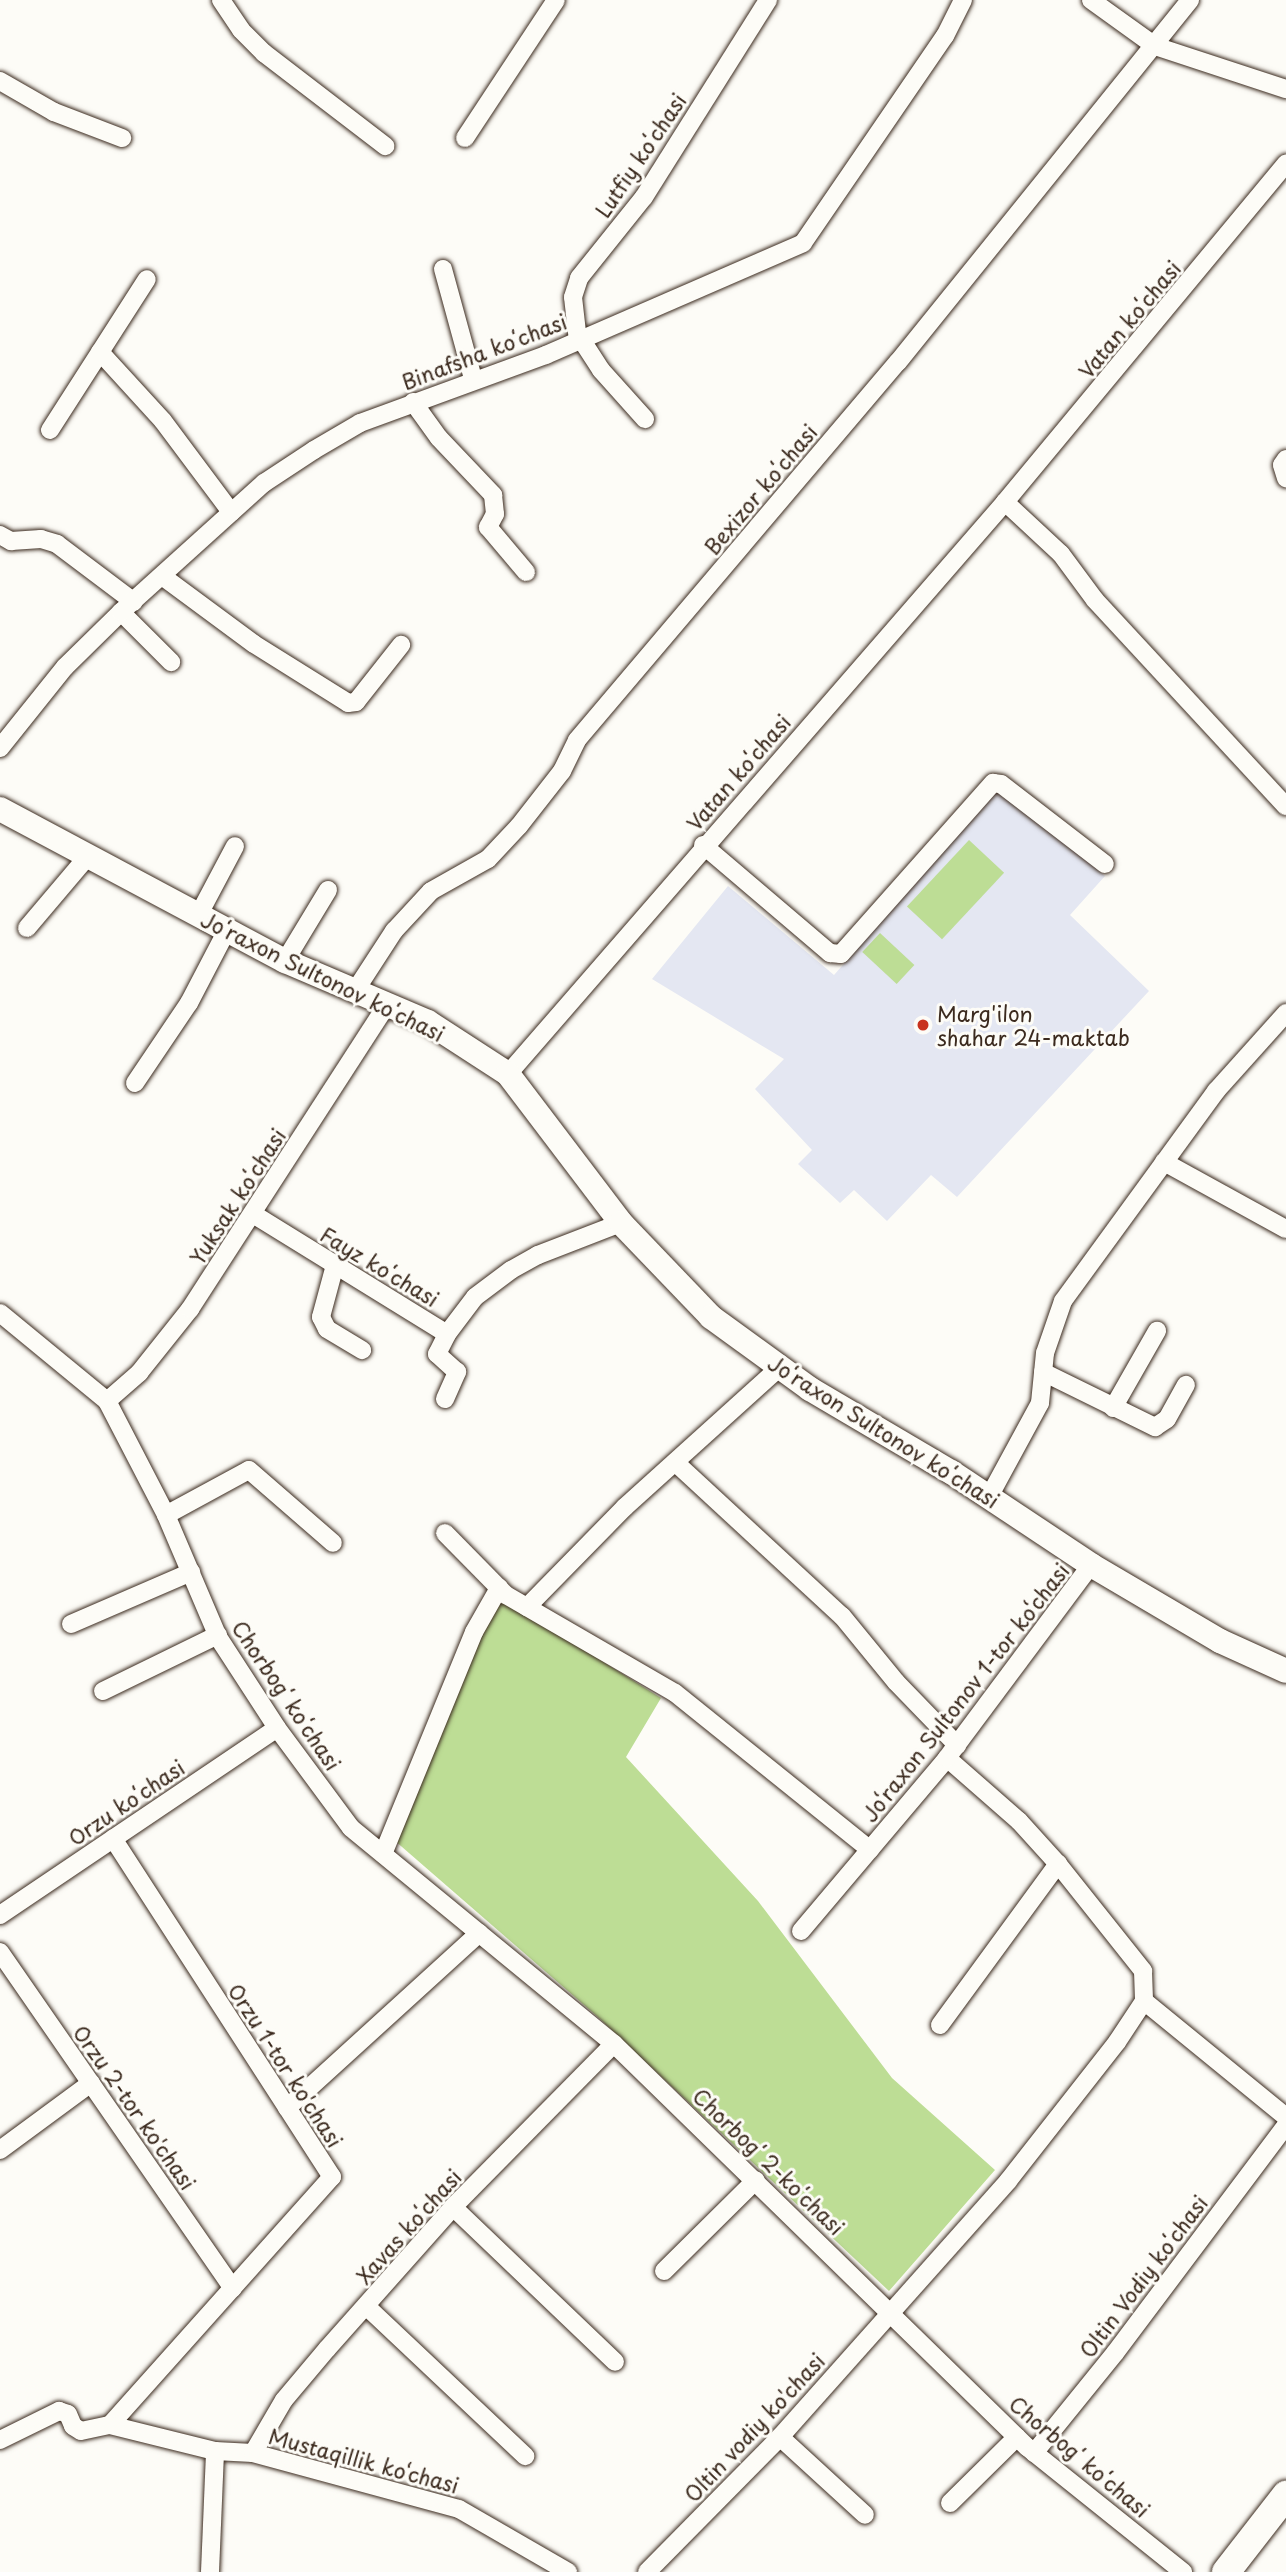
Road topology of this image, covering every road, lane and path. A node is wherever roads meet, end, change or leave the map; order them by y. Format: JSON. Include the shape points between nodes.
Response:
{"nodes":[{"id":1,"x":222,"y":0,"type":"edge"},
{"id":2,"x":556,"y":0,"type":"edge"},
{"id":3,"x":768,"y":0,"type":"edge"},
{"id":4,"x":963,"y":0,"type":"edge"},
{"id":5,"x":1091,"y":0,"type":"edge"},
{"id":6,"x":1190,"y":0,"type":"edge"},
{"id":7,"x":1154,"y":46,"type":"junction"},
{"id":8,"x":0,"y":81,"type":"edge"},
{"id":9,"x":1286,"y":89,"type":"edge"},
{"id":10,"x":122,"y":138,"type":"dead end"},
{"id":11,"x":465,"y":138,"type":"dead end"},
{"id":12,"x":385,"y":146,"type":"dead end"},
{"id":13,"x":1286,"y":163,"type":"edge"},
{"id":14,"x":443,"y":269,"type":"dead end"},
{"id":15,"x":147,"y":279,"type":"dead end"},
{"id":16,"x":579,"y":340,"type":"junction"},
{"id":17,"x":100,"y":352,"type":"junction"},
{"id":18,"x":473,"y":379,"type":"junction"},
{"id":19,"x":413,"y":402,"type":"junction"},
{"id":20,"x":645,"y":419,"type":"dead end"},
{"id":21,"x":50,"y":430,"type":"dead end"},
{"id":22,"x":1286,"y":459,"type":"edge"},
{"id":23,"x":1286,"y":478,"type":"edge"},
{"id":24,"x":1005,"y":502,"type":"junction"},
{"id":25,"x":231,"y":512,"type":"junction"},
{"id":26,"x":0,"y":535,"type":"edge"},
{"id":27,"x":526,"y":572,"type":"dead end"},
{"id":28,"x":162,"y":576,"type":"junction"},
{"id":29,"x":127,"y":607,"type":"junction"},
{"id":30,"x":401,"y":645,"type":"dead end"},
{"id":31,"x":171,"y":662,"type":"dead end"},
{"id":32,"x":0,"y":748,"type":"edge"},
{"id":33,"x":1286,"y":806,"type":"edge"},
{"id":34,"x":0,"y":809,"type":"edge"},
{"id":35,"x":703,"y":845,"type":"junction"},
{"id":36,"x":234,"y":846,"type":"dead end"},
{"id":37,"x":88,"y":856,"type":"junction"},
{"id":38,"x":1105,"y":864,"type":"dead end"},
{"id":39,"x":328,"y":890,"type":"dead end"},
{"id":40,"x":198,"y":916,"type":"junction"},
{"id":41,"x":27,"y":928,"type":"dead end"},
{"id":42,"x":226,"y":932,"type":"junction"},
{"id":43,"x":285,"y":961,"type":"junction"},
{"id":44,"x":355,"y":991,"type":"junction"},
{"id":45,"x":388,"y":1003,"type":"junction"},
{"id":46,"x":1286,"y":1013,"type":"edge"},
{"id":47,"x":508,"y":1074,"type":"junction"},
{"id":48,"x":135,"y":1083,"type":"dead end"},
{"id":49,"x":1164,"y":1162,"type":"junction"},
{"id":50,"x":253,"y":1214,"type":"junction"},
{"id":51,"x":621,"y":1223,"type":"junction"},
{"id":52,"x":1286,"y":1229,"type":"edge"},
{"id":53,"x":335,"y":1265,"type":"junction"},
{"id":54,"x":0,"y":1313,"type":"edge"},
{"id":55,"x":1157,"y":1331,"type":"dead end"},
{"id":56,"x":447,"y":1334,"type":"junction"},
{"id":57,"x":362,"y":1350,"type":"dead end"},
{"id":58,"x":779,"y":1367,"type":"junction"},
{"id":59,"x":1042,"y":1372,"type":"junction"},
{"id":60,"x":1186,"y":1385,"type":"dead end"},
{"id":61,"x":445,"y":1399,"type":"dead end"},
{"id":62,"x":107,"y":1401,"type":"junction"},
{"id":63,"x":1113,"y":1408,"type":"junction"},
{"id":64,"x":677,"y":1464,"type":"junction"},
{"id":65,"x":989,"y":1497,"type":"junction"},
{"id":66,"x":166,"y":1516,"type":"junction"},
{"id":67,"x":445,"y":1533,"type":"dead end"},
{"id":68,"x":333,"y":1543,"type":"dead end"},
{"id":69,"x":1091,"y":1565,"type":"junction"},
{"id":70,"x":191,"y":1572,"type":"junction"},
{"id":71,"x":499,"y":1588,"type":"junction"},
{"id":72,"x":527,"y":1607,"type":"junction"},
{"id":73,"x":72,"y":1623,"type":"dead end"},
{"id":74,"x":218,"y":1635,"type":"junction"},
{"id":75,"x":1286,"y":1671,"type":"edge"},
{"id":76,"x":103,"y":1691,"type":"dead end"},
{"id":77,"x":277,"y":1728,"type":"junction"},
{"id":78,"x":952,"y":1751,"type":"junction"},
{"id":79,"x":113,"y":1839,"type":"junction"},
{"id":80,"x":870,"y":1850,"type":"junction"},
{"id":81,"x":383,"y":1854,"type":"junction"},
{"id":82,"x":1058,"y":1864,"type":"junction"},
{"id":83,"x":0,"y":1915,"type":"edge"},
{"id":84,"x":801,"y":1931,"type":"dead end"},
{"id":85,"x":479,"y":1933,"type":"junction"},
{"id":86,"x":0,"y":1952,"type":"edge"},
{"id":87,"x":1144,"y":2001,"type":"junction"},
{"id":88,"x":940,"y":2025,"type":"dead end"},
{"id":89,"x":614,"y":2044,"type":"junction"},
{"id":90,"x":91,"y":2083,"type":"junction"},
{"id":91,"x":288,"y":2108,"type":"junction"},
{"id":92,"x":1286,"y":2117,"type":"edge"},
{"id":93,"x":1286,"y":2125,"type":"edge"},
{"id":94,"x":0,"y":2150,"type":"edge"},
{"id":95,"x":756,"y":2179,"type":"junction"},
{"id":96,"x":453,"y":2207,"type":"junction"},
{"id":97,"x":664,"y":2271,"type":"dead end"},
{"id":98,"x":233,"y":2288,"type":"junction"},
{"id":99,"x":366,"y":2306,"type":"junction"},
{"id":100,"x":892,"y":2311,"type":"junction"},
{"id":101,"x":615,"y":2362,"type":"dead end"},
{"id":102,"x":110,"y":2425,"type":"junction"},
{"id":103,"x":780,"y":2437,"type":"junction"},
{"id":104,"x":1017,"y":2437,"type":"junction"},
{"id":105,"x":0,"y":2440,"type":"edge"},
{"id":106,"x":215,"y":2451,"type":"junction"},
{"id":107,"x":253,"y":2453,"type":"junction"},
{"id":108,"x":1034,"y":2453,"type":"junction"},
{"id":109,"x":525,"y":2456,"type":"dead end"},
{"id":110,"x":1286,"y":2495,"type":"edge"},
{"id":111,"x":950,"y":2503,"type":"dead end"},
{"id":112,"x":865,"y":2515,"type":"dead end"},
{"id":113,"x":210,"y":2572,"type":"edge"},
{"id":114,"x":568,"y":2572,"type":"edge"},
{"id":115,"x":647,"y":2572,"type":"edge"},
{"id":116,"x":1183,"y":2572,"type":"edge"},
{"id":117,"x":1226,"y":2572,"type":"edge"}],
"edges":[{"from":1,"to":12,"type":"street","via":[[241,30],[264,53]]},
{"from":2,"to":11,"type":"street"},
{"from":3,"to":16,"type":"street","name":"Lutfiy koʻchasi","via":[[644,197],[579,278],[573,297]]},
{"from":4,"to":16,"type":"street","name":"Binafsha koʻchasi","via":[[945,36],[803,243]]},
{"from":5,"to":7,"type":"street"},
{"from":6,"to":7,"type":"street","name":"Bexizor koʻchasi"},
{"from":7,"to":9,"type":"street"},
{"from":7,"to":44,"type":"street","name":"Bexizor koʻchasi","via":[[898,362],[577,740],[562,771],[519,826],[488,859],[431,891],[394,931]]},
{"from":8,"to":10,"type":"street","via":[[54,112]]},
{"from":13,"to":24,"type":"street","name":"Vatan koʻchasi"},
{"from":14,"to":18,"type":"street"},
{"from":15,"to":17,"type":"street"},
{"from":16,"to":18,"type":"street","name":"Binafsha koʻchasi"},
{"from":16,"to":20,"type":"street"},
{"from":17,"to":21,"type":"street"},
{"from":17,"to":25,"type":"street","via":[[163,421]]},
{"from":18,"to":19,"type":"street","name":"Binafsha koʻchasi"},
{"from":19,"to":25,"type":"street","name":"Binafsha koʻchasi","via":[[360,423],[314,450]]},
{"from":19,"to":27,"type":"street","via":[[439,438],[493,495],[495,514],[488,527]]},
{"from":22,"to":23,"type":"street","via":[[1282,465]]},
{"from":24,"to":33,"type":"street","via":[[1061,554],[1103,610]]},
{"from":24,"to":35,"type":"street","name":"Vatan koʻchasi"},
{"from":25,"to":28,"type":"street","name":"Binafsha koʻchasi"},
{"from":26,"to":29,"type":"street","via":[[11,541],[41,539],[57,544]]},
{"from":28,"to":29,"type":"street","name":"Binafsha koʻchasi"},
{"from":28,"to":30,"type":"street","via":[[254,644],[348,703],[356,702]]},
{"from":29,"to":31,"type":"street"},
{"from":29,"to":32,"type":"street","name":"Binafsha koʻchasi","via":[[65,667]]},
{"from":34,"to":37,"type":"street","name":"Joʻraxon Sultonov koʻchasi"},
{"from":35,"to":38,"type":"street","via":[[830,953],[841,954],[993,783],[1001,784]]},
{"from":35,"to":47,"type":"street","name":"Vatan koʻchasi"},
{"from":36,"to":40,"type":"street"},
{"from":37,"to":40,"type":"street","name":"Joʻraxon Sultonov koʻchasi"},
{"from":37,"to":41,"type":"street"},
{"from":39,"to":43,"type":"street"},
{"from":40,"to":42,"type":"street","name":"Joʻraxon Sultonov koʻchasi"},
{"from":42,"to":43,"type":"street","name":"Joʻraxon Sultonov koʻchasi"},
{"from":42,"to":48,"type":"street","via":[[189,1003]]},
{"from":43,"to":44,"type":"street","name":"Joʻraxon Sultonov koʻchasi"},
{"from":44,"to":45,"type":"street","name":"Joʻraxon Sultonov koʻchasi"},
{"from":45,"to":47,"type":"street","name":"Joʻraxon Sultonov koʻchasi","via":[[428,1022]]},
{"from":45,"to":50,"type":"street","name":"Yuksak koʻchasi"},
{"from":46,"to":49,"type":"street","via":[[1216,1091]]},
{"from":47,"to":51,"type":"street","name":"Joʻraxon Sultonov koʻchasi"},
{"from":49,"to":52,"type":"street"},
{"from":49,"to":59,"type":"street","via":[[1063,1301]]},
{"from":50,"to":53,"type":"street","name":"Fayz koʻchasi"},
{"from":50,"to":62,"type":"street","name":"Yuksak koʻchasi","via":[[190,1309],[139,1373]]},
{"from":51,"to":56,"type":"street","name":"Fayz koʻchasi","via":[[511,1270],[475,1297]]},
{"from":51,"to":58,"type":"street","name":"Joʻraxon Sultonov koʻchasi","via":[[711,1317]]},
{"from":53,"to":56,"type":"street","name":"Fayz koʻchasi"},
{"from":53,"to":57,"type":"street","via":[[321,1317],[327,1329]]},
{"from":54,"to":62,"type":"street","name":"Chorbogʻ koʻchasi"},
{"from":55,"to":63,"type":"street"},
{"from":56,"to":61,"type":"street","via":[[437,1354],[457,1372]]},
{"from":58,"to":64,"type":"street"},
{"from":58,"to":65,"type":"street","name":"Joʻraxon Sultonov koʻchasi"},
{"from":59,"to":63,"type":"street"},
{"from":59,"to":65,"type":"street","via":[[1040,1403]]},
{"from":60,"to":63,"type":"street","via":[[1158,1426]]},
{"from":62,"to":66,"type":"street","name":"Chorbogʻ koʻchasi"},
{"from":64,"to":72,"type":"street","via":[[625,1507]]},
{"from":64,"to":78,"type":"street","via":[[842,1616]]},
{"from":65,"to":69,"type":"street","name":"Joʻraxon Sultonov koʻchasi"},
{"from":66,"to":68,"type":"street","via":[[249,1470]]},
{"from":66,"to":70,"type":"street","name":"Chorbogʻ koʻchasi"},
{"from":67,"to":71,"type":"street","name":"Jo‘raxon Sultonov 1-tor ko‘chasi"},
{"from":69,"to":75,"type":"street","name":"Joʻraxon Sultonov koʻchasi","via":[[1220,1641]]},
{"from":69,"to":78,"type":"street","name":"Jo‘raxon Sultonov 1-tor ko‘chasi"},
{"from":70,"to":73,"type":"street"},
{"from":70,"to":74,"type":"street","name":"Chorbogʻ koʻchasi"},
{"from":71,"to":72,"type":"street","name":"Jo‘raxon Sultonov 1-tor ko‘chasi"},
{"from":71,"to":81,"type":"street","via":[[474,1632]]},
{"from":72,"to":80,"type":"street","name":"Jo‘raxon Sultonov 1-tor ko‘chasi","via":[[675,1693]]},
{"from":74,"to":76,"type":"street"},
{"from":74,"to":77,"type":"street","name":"Chorbogʻ koʻchasi"},
{"from":77,"to":79,"type":"street","name":"Orzu koʻchasi"},
{"from":77,"to":81,"type":"street","name":"Chorbogʻ koʻchasi","via":[[351,1828]]},
{"from":78,"to":80,"type":"street","name":"Jo‘raxon Sultonov 1-tor ko‘chasi"},
{"from":78,"to":82,"type":"street"},
{"from":79,"to":83,"type":"street","name":"Orzu koʻchasi"},
{"from":79,"to":91,"type":"street","name":"Orzu 1-tor ko'chasi"},
{"from":80,"to":84,"type":"street"},
{"from":81,"to":85,"type":"street","name":"Chorbogʻ koʻchasi"},
{"from":82,"to":87,"type":"street","via":[[1143,1971]]},
{"from":82,"to":88,"type":"street"},
{"from":85,"to":89,"type":"street","name":"Chorbogʻ koʻchasi"},
{"from":85,"to":91,"type":"street"},
{"from":86,"to":90,"type":"street","name":"Orzu 2-tor ko'chasi"},
{"from":87,"to":92,"type":"street"},
{"from":87,"to":100,"type":"street","via":[[1008,2181]]},
{"from":89,"to":95,"type":"street","name":"Chorbogʻ 2-koʻchasi"},
{"from":89,"to":96,"type":"street","name":"Xavas koʻchasi"},
{"from":90,"to":94,"type":"street"},
{"from":90,"to":98,"type":"street","name":"Orzu 2-tor ko'chasi"},
{"from":91,"to":98,"type":"street","name":"Orzu 1-tor ko'chasi","via":[[332,2177]]},
{"from":93,"to":108,"type":"street","name":"Oltin Vodiy koʻchasi"},
{"from":95,"to":97,"type":"street"},
{"from":95,"to":100,"type":"street","name":"Chorbogʻ 2-koʻchasi"},
{"from":96,"to":99,"type":"street","name":"Xavas koʻchasi"},
{"from":96,"to":101,"type":"street"},
{"from":98,"to":102,"type":"street","name":"Orzu 1-tor ko'chasi"},
{"from":99,"to":107,"type":"street","name":"Xavas koʻchasi","via":[[284,2400]]},
{"from":99,"to":109,"type":"street"},
{"from":100,"to":103,"type":"street","name":"Oltin vodiy ko'chasi"},
{"from":100,"to":104,"type":"street","name":"Chorbogʻ koʻchasi"},
{"from":102,"to":105,"type":"street","name":"Mustaqillik ko‘chasi","via":[[81,2431],[59,2411]]},
{"from":102,"to":106,"type":"street","name":"Mustaqillik ko‘chasi"},
{"from":103,"to":112,"type":"street"},
{"from":103,"to":115,"type":"street","name":"Oltin vodiy ko'chasi"},
{"from":104,"to":108,"type":"street","name":"Chorbogʻ koʻchasi"},
{"from":104,"to":111,"type":"street"},
{"from":106,"to":107,"type":"street","name":"Mustaqillik ko‘chasi"},
{"from":106,"to":113,"type":"street"},
{"from":107,"to":114,"type":"street","name":"Mustaqillik ko‘chasi","via":[[459,2509]]},
{"from":108,"to":116,"type":"street","name":"Chorbogʻ koʻchasi"},
{"from":110,"to":117,"type":"main road"}]}
